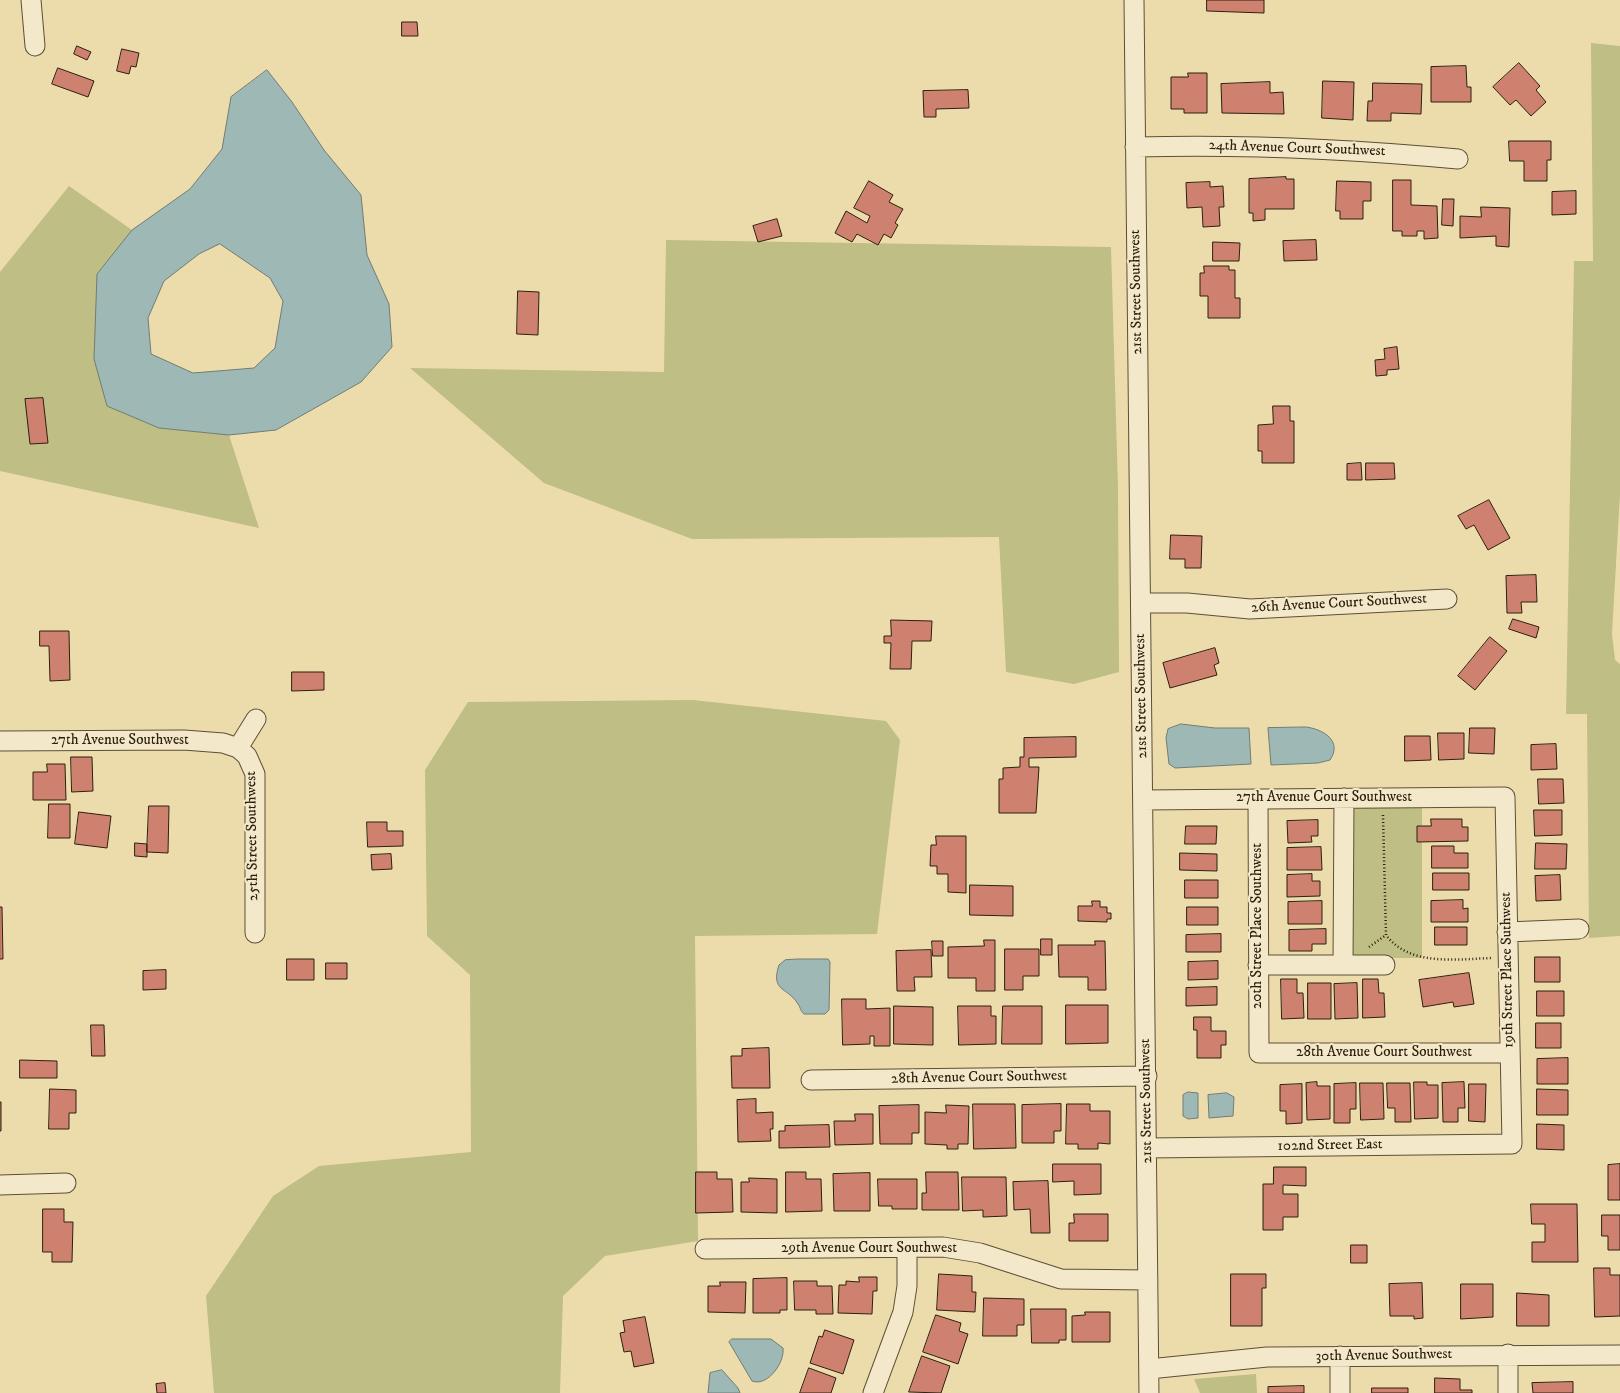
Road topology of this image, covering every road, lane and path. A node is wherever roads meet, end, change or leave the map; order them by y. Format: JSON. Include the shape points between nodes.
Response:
{"nodes":[{"id":1,"x":31,"y":0,"type":"edge"},
{"id":2,"x":1134,"y":0,"type":"edge"},
{"id":3,"x":35,"y":46,"type":"dead end"},
{"id":4,"x":1135,"y":147,"type":"junction"},
{"id":5,"x":1458,"y":159,"type":"dead end"},
{"id":6,"x":1447,"y":599,"type":"dead end"},
{"id":7,"x":1141,"y":602,"type":"junction"},
{"id":8,"x":256,"y":718,"type":"dead end"},
{"id":9,"x":0,"y":741,"type":"edge"},
{"id":10,"x":238,"y":748,"type":"junction"},
{"id":11,"x":1505,"y":797,"type":"joint"},
{"id":12,"x":1344,"y":798,"type":"junction"},
{"id":13,"x":1258,"y":799,"type":"junction"},
{"id":14,"x":1143,"y":800,"type":"junction"},
{"id":15,"x":1383,"y":806,"type":"dead end"},
{"id":16,"x":1579,"y":929,"type":"dead end"},
{"id":17,"x":255,"y":932,"type":"dead end"},
{"id":18,"x":1507,"y":932,"type":"junction"},
{"id":19,"x":1494,"y":958,"type":"dead end"},
{"id":20,"x":1258,"y":965,"type":"junction"},
{"id":21,"x":1343,"y":965,"type":"junction"},
{"id":22,"x":1385,"y":965,"type":"dead end"},
{"id":23,"x":1510,"y":1053,"type":"junction"},
{"id":24,"x":1258,"y":1054,"type":"joint"},
{"id":25,"x":1147,"y":1076,"type":"junction"},
{"id":26,"x":811,"y":1080,"type":"dead end"},
{"id":27,"x":1512,"y":1144,"type":"joint"},
{"id":28,"x":1147,"y":1148,"type":"junction"},
{"id":29,"x":66,"y":1183,"type":"dead end"},
{"id":30,"x":0,"y":1185,"type":"edge"},
{"id":31,"x":907,"y":1248,"type":"junction"},
{"id":32,"x":705,"y":1249,"type":"dead end"},
{"id":33,"x":1148,"y":1280,"type":"junction"},
{"id":34,"x":1508,"y":1354,"type":"junction"},
{"id":35,"x":1620,"y":1355,"type":"edge"},
{"id":36,"x":1340,"y":1356,"type":"junction"},
{"id":37,"x":1149,"y":1369,"type":"junction"},
{"id":38,"x":873,"y":1393,"type":"edge"},
{"id":39,"x":1149,"y":1393,"type":"edge"},
{"id":40,"x":1340,"y":1393,"type":"edge"},
{"id":41,"x":1508,"y":1393,"type":"edge"}],
"edges":[{"from":1,"to":3,"type":"street"},
{"from":2,"to":4,"type":"street","name":"21st Street Southwest"},
{"from":4,"to":5,"type":"street","name":"24th Avenue Court Southwest","via":[[1206,145],[1319,149]]},
{"from":4,"to":7,"type":"street","name":"21st Street Southwest"},
{"from":6,"to":7,"type":"street","name":"26th Avenue Court Southwest","via":[[1250,609]]},
{"from":7,"to":14,"type":"street","name":"21st Street Southwest"},
{"from":8,"to":10,"type":"street"},
{"from":9,"to":10,"type":"street","name":"27th Avenue Southwest","via":[[184,740],[223,743]]},
{"from":10,"to":17,"type":"street","name":"25th Street Southwest","via":[[247,756],[255,774]]},
{"from":11,"to":12,"type":"street","name":"27th Avenue Court Southwest"},
{"from":11,"to":18,"type":"street","name":"19th Street Place Suthwest"},
{"from":12,"to":13,"type":"street","name":"27th Avenue Court Southwest"},
{"from":12,"to":21,"type":"street"},
{"from":13,"to":14,"type":"street","name":"27th Avenue Court Southwest"},
{"from":13,"to":20,"type":"street","name":"20th Street Place Southwest"},
{"from":14,"to":25,"type":"street","name":"21st Street Southwest"},
{"from":15,"to":19,"type":"path","via":[[1386,936],[1393,945],[1432,959]]},
{"from":16,"to":18,"type":"street"},
{"from":18,"to":23,"type":"street","name":"19th Street Place Suthwest"},
{"from":20,"to":21,"type":"street"},
{"from":20,"to":24,"type":"street","name":"20th Street Place Southwest"},
{"from":21,"to":22,"type":"street"},
{"from":23,"to":24,"type":"street","name":"28th Avenue Court Southwest"},
{"from":23,"to":27,"type":"street","name":"19th Street Place Suthwest"},
{"from":25,"to":26,"type":"street","name":"28th Avenue Court Southwest"},
{"from":25,"to":28,"type":"street","name":"21st Street Southwest"},
{"from":27,"to":28,"type":"street","name":"102nd Street East"},
{"from":28,"to":33,"type":"street","name":"21st Street Southwest"},
{"from":29,"to":30,"type":"street"},
{"from":31,"to":32,"type":"street","name":"29th Avenue Court Southwest"},
{"from":31,"to":33,"type":"street","name":"29th Avenue Court Southwest","via":[[980,1253],[1061,1278]]},
{"from":31,"to":38,"type":"street","via":[[903,1312]]},
{"from":33,"to":37,"type":"street","name":"21st Street Southwest"},
{"from":34,"to":35,"type":"street","name":"30th Avenue Southwest"},
{"from":34,"to":36,"type":"street","name":"30th Avenue Southwest"},
{"from":34,"to":41,"type":"street"},
{"from":36,"to":37,"type":"street","name":"30th Avenue Southwest","via":[[1267,1357]]},
{"from":36,"to":40,"type":"street"},
{"from":37,"to":39,"type":"street","name":"21st Street Southwest"}]}
